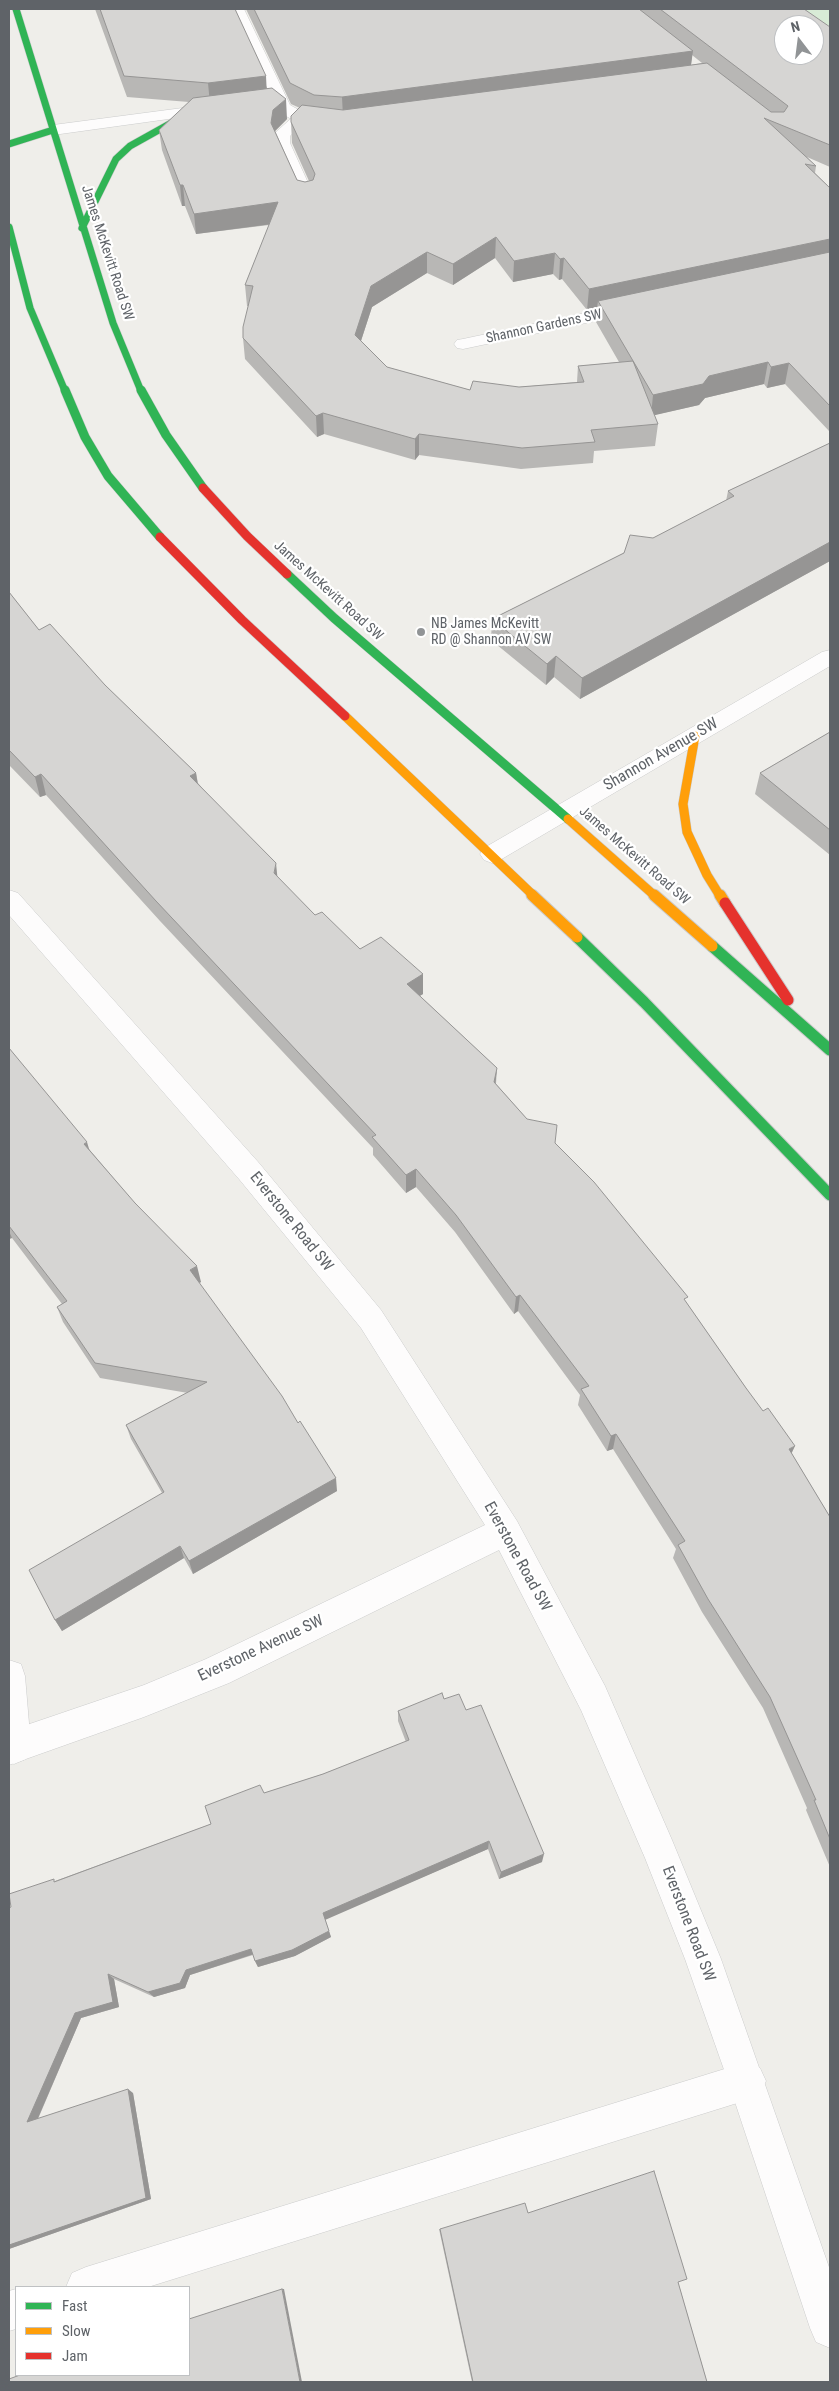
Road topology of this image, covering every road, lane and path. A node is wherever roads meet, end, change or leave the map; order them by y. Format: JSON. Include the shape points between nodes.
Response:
{"nodes":[{"id":1,"x":16,"y":9,"type":"edge"},
{"id":2,"x":237,"y":9,"type":"edge"},
{"id":3,"x":280,"y":101,"type":"junction"},
{"id":4,"x":260,"y":103,"type":"edge"},
{"id":5,"x":230,"y":107,"type":"edge"},
{"id":6,"x":191,"y":112,"type":"junction"},
{"id":7,"x":301,"y":118,"type":"junction"},
{"id":8,"x":343,"y":124,"type":"edge"},
{"id":9,"x":18,"y":128,"type":"dead end"},
{"id":10,"x":53,"y":130,"type":"junction"},
{"id":11,"x":9,"y":144,"type":"edge"},
{"id":12,"x":306,"y":196,"type":"edge"},
{"id":13,"x":9,"y":227,"type":"edge"},
{"id":14,"x":82,"y":228,"type":"junction"},
{"id":15,"x":646,"y":305,"type":"edge"},
{"id":16,"x":463,"y":344,"type":"dead end"},
{"id":17,"x":830,"y":657,"type":"edge"},
{"id":18,"x":695,"y":736,"type":"junction"},
{"id":19,"x":562,"y":813,"type":"junction"},
{"id":20,"x":492,"y":854,"type":"junction"},
{"id":21,"x":9,"y":899,"type":"edge"},
{"id":22,"x":803,"y":1025,"type":"junction"},
{"id":23,"x":830,"y":1050,"type":"edge"},
{"id":24,"x":830,"y":1195,"type":"edge"},
{"id":25,"x":506,"y":1530,"type":"junction"},
{"id":26,"x":9,"y":1676,"type":"edge"},
{"id":27,"x":11,"y":1747,"type":"edge"},
{"id":28,"x":747,"y":2081,"type":"junction"},
{"id":29,"x":89,"y":2286,"type":"edge"},
{"id":30,"x":830,"y":2328,"type":"edge"}],
"edges":[{"from":1,"to":10,"type":"main road","name":"James McKevitt Road SW"},
{"from":2,"to":3,"type":"street"},
{"from":3,"to":4,"type":"street"},
{"from":3,"to":7,"type":"street","via":[[283,108]]},
{"from":5,"to":6,"type":"street"},
{"from":6,"to":10,"type":"street"},
{"from":6,"to":14,"type":"main road","via":[[130,146],[116,159]]},
{"from":7,"to":8,"type":"street"},
{"from":7,"to":12,"type":"street","via":[[282,136],[282,142]]},
{"from":9,"to":10,"type":"main road"},
{"from":10,"to":11,"type":"main road"},
{"from":10,"to":14,"type":"main road","name":"James McKevitt Road SW"},
{"from":13,"to":20,"type":"main road","via":[[30,308],[85,437],[108,476],[147,524],[242,620]]},
{"from":14,"to":19,"type":"main road","name":"James McKevitt Road SW","via":[[135,380],[166,435],[207,493],[247,536],[334,618]]},
{"from":15,"to":16,"type":"street","name":"Shannon Gardens SW"},
{"from":17,"to":18,"type":"street","name":"Shannon Avenue SW"},
{"from":18,"to":19,"type":"street","name":"Shannon Avenue SW"},
{"from":18,"to":22,"type":"main road","via":[[683,804],[687,832],[707,875]]},
{"from":19,"to":20,"type":"street","name":"Shannon Avenue SW"},
{"from":19,"to":22,"type":"main road","name":"James McKevitt Road SW"},
{"from":20,"to":24,"type":"main road","via":[[644,1002]]},
{"from":21,"to":25,"type":"street","name":"Everstone Road SW","via":[[249,1171],[371,1319]]},
{"from":22,"to":23,"type":"main road","name":"James McKevitt Road SW"},
{"from":25,"to":27,"type":"street","name":"Everstone Avenue SW","via":[[217,1671],[144,1701]]},
{"from":25,"to":28,"type":"street","name":"Everstone Road SW","via":[[592,1698],[660,1852]]},
{"from":26,"to":27,"type":"street"},
{"from":28,"to":29,"type":"street"},
{"from":28,"to":30,"type":"street","name":"Everstone Road SW"}]}
